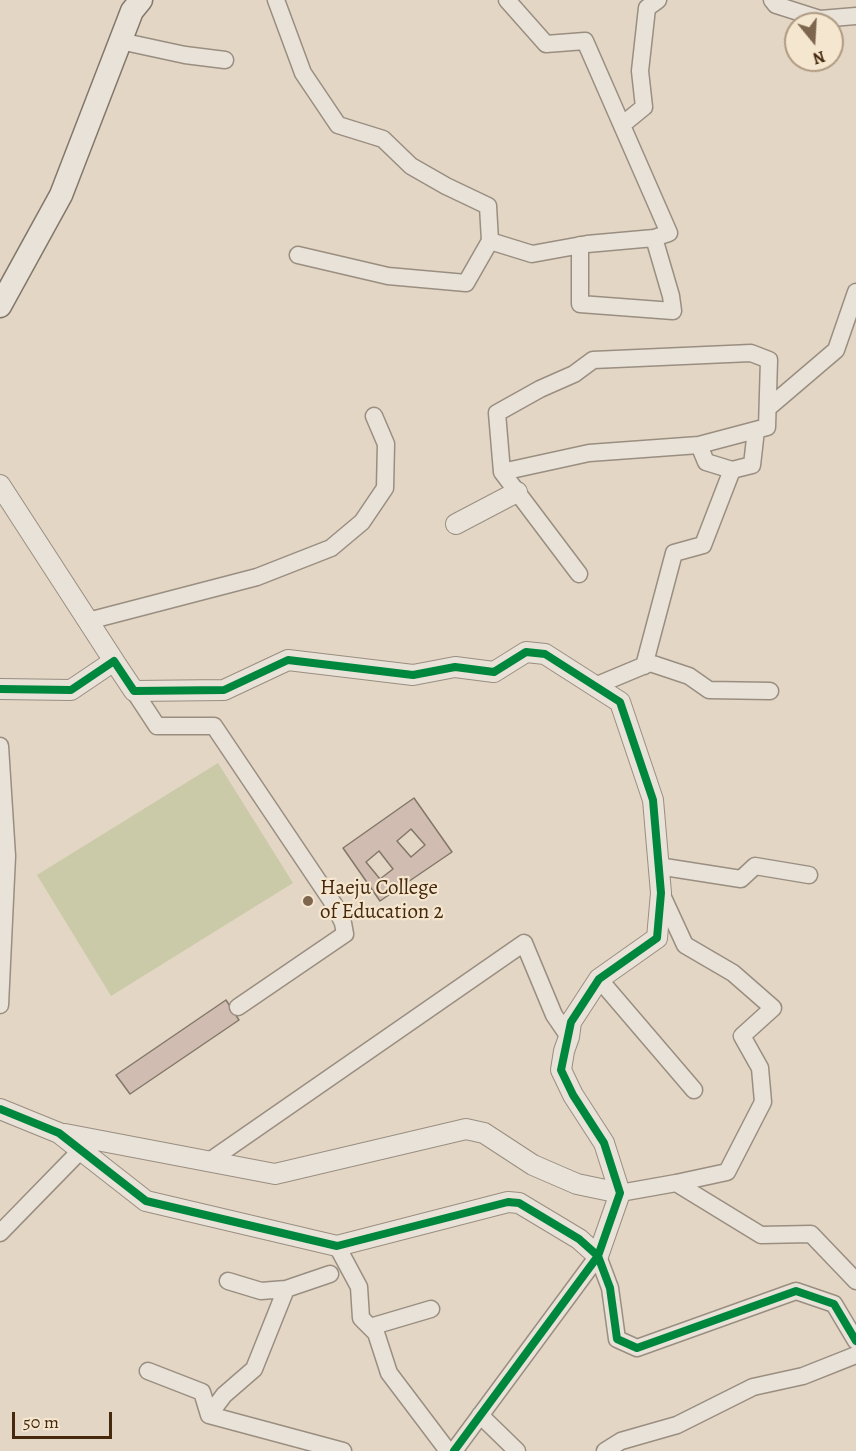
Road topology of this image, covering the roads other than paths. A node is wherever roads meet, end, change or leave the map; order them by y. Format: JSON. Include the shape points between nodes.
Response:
{"nodes":[{"id":1,"x":141,"y":0,"type":"edge"},
{"id":2,"x":276,"y":0,"type":"edge"},
{"id":3,"x":507,"y":0,"type":"edge"},
{"id":4,"x":658,"y":0,"type":"edge"},
{"id":5,"x":772,"y":0,"type":"edge"},
{"id":6,"x":856,"y":16,"type":"edge"},
{"id":7,"x":120,"y":41,"type":"junction"},
{"id":8,"x":225,"y":60,"type":"dead end"},
{"id":9,"x":622,"y":125,"type":"junction"},
{"id":10,"x":654,"y":238,"type":"junction"},
{"id":11,"x":490,"y":241,"type":"junction"},
{"id":12,"x":580,"y":245,"type":"junction"},
{"id":13,"x":298,"y":255,"type":"dead end"},
{"id":14,"x":856,"y":292,"type":"edge"},
{"id":15,"x":0,"y":306,"type":"edge"},
{"id":16,"x":768,"y":408,"type":"junction"},
{"id":17,"x":374,"y":416,"type":"dead end"},
{"id":18,"x":756,"y":430,"type":"junction"},
{"id":19,"x":699,"y":445,"type":"junction"},
{"id":20,"x":732,"y":470,"type":"junction"},
{"id":21,"x":502,"y":472,"type":"junction"},
{"id":22,"x":0,"y":485,"type":"edge"},
{"id":23,"x":517,"y":492,"type":"junction"},
{"id":24,"x":456,"y":524,"type":"dead end"},
{"id":25,"x":579,"y":574,"type":"dead end"},
{"id":26,"x":88,"y":621,"type":"junction"},
{"id":27,"x":114,"y":661,"type":"junction"},
{"id":28,"x":644,"y":666,"type":"junction"},
{"id":29,"x":595,"y":686,"type":"junction"},
{"id":30,"x":0,"y":689,"type":"edge"},
{"id":31,"x":134,"y":691,"type":"junction"},
{"id":32,"x":770,"y":691,"type":"dead end"},
{"id":33,"x":0,"y":746,"type":"edge"},
{"id":34,"x":658,"y":866,"type":"junction"},
{"id":35,"x":809,"y":875,"type":"dead end"},
{"id":36,"x":661,"y":893,"type":"junction"},
{"id":37,"x":599,"y":980,"type":"junction"},
{"id":38,"x":0,"y":1005,"type":"edge"},
{"id":39,"x":238,"y":1007,"type":"dead end"},
{"id":40,"x":569,"y":1037,"type":"junction"},
{"id":41,"x":694,"y":1090,"type":"dead end"},
{"id":42,"x":0,"y":1109,"type":"edge"},
{"id":43,"x":59,"y":1133,"type":"junction"},
{"id":44,"x":81,"y":1150,"type":"junction"},
{"id":45,"x":208,"y":1162,"type":"junction"},
{"id":46,"x":676,"y":1183,"type":"junction"},
{"id":47,"x":620,"y":1193,"type":"junction"},
{"id":48,"x":0,"y":1233,"type":"edge"},
{"id":49,"x":337,"y":1246,"type":"junction"},
{"id":50,"x":598,"y":1256,"type":"junction"},
{"id":51,"x":330,"y":1274,"type":"dead end"},
{"id":52,"x":228,"y":1281,"type":"dead end"},
{"id":53,"x":856,"y":1281,"type":"edge"},
{"id":54,"x":286,"y":1289,"type":"junction"},
{"id":55,"x":431,"y":1309,"type":"dead end"},
{"id":56,"x":370,"y":1327,"type":"junction"},
{"id":57,"x":856,"y":1341,"type":"edge"},
{"id":58,"x":856,"y":1355,"type":"edge"},
{"id":59,"x":148,"y":1371,"type":"dead end"},
{"id":60,"x":209,"y":1415,"type":"junction"},
{"id":61,"x":480,"y":1415,"type":"junction"},
{"id":62,"x":343,"y":1451,"type":"edge"},
{"id":63,"x":448,"y":1451,"type":"edge"},
{"id":64,"x":454,"y":1451,"type":"edge"},
{"id":65,"x":517,"y":1451,"type":"edge"},
{"id":66,"x":605,"y":1451,"type":"edge"}],
"edges":[{"from":1,"to":7,"type":"main road"},
{"from":2,"to":11,"type":"street","via":[[303,73],[338,125],[383,139],[411,166],[488,206]]},
{"from":3,"to":9,"type":"street","via":[[546,44],[585,41]]},
{"from":4,"to":9,"type":"street","via":[[647,8],[640,71],[644,107]]},
{"from":5,"to":6,"type":"street","via":[[776,5],[820,19]]},
{"from":7,"to":8,"type":"street"},
{"from":7,"to":15,"type":"main road","via":[[62,195]]},
{"from":9,"to":10,"type":"street","via":[[669,233]]},
{"from":10,"to":12,"type":"street"},
{"from":10,"to":12,"type":"street","via":[[673,311],[580,304]]},
{"from":11,"to":12,"type":"street","via":[[532,254]]},
{"from":11,"to":13,"type":"street","via":[[466,283],[388,276]]},
{"from":14,"to":16,"type":"street","via":[[836,350]]},
{"from":16,"to":18,"type":"street","via":[[767,427]]},
{"from":16,"to":21,"type":"street","via":[[769,360],[751,354],[593,360],[574,374],[497,413]]},
{"from":17,"to":26,"type":"street","via":[[386,444],[385,488],[362,522],[331,548],[257,577]]},
{"from":18,"to":19,"type":"street"},
{"from":18,"to":20,"type":"street","via":[[752,465]]},
{"from":19,"to":20,"type":"street","via":[[706,462]]},
{"from":19,"to":21,"type":"street","via":[[589,453]]},
{"from":20,"to":28,"type":"street","via":[[703,545],[674,553]]},
{"from":21,"to":23,"type":"street"},
{"from":22,"to":26,"type":"street"},
{"from":23,"to":24,"type":"street"},
{"from":23,"to":25,"type":"street"},
{"from":26,"to":27,"type":"street"},
{"from":27,"to":30,"type":"street","via":[[71,690]]},
{"from":27,"to":31,"type":"street"},
{"from":28,"to":29,"type":"street"},
{"from":28,"to":32,"type":"street","via":[[650,663],[689,676],[709,690]]},
{"from":29,"to":31,"type":"street","via":[[545,654],[526,652],[494,672],[455,667],[413,675],[288,660],[224,690]]},
{"from":29,"to":34,"type":"street","via":[[620,702],[653,800]]},
{"from":31,"to":39,"type":"street","via":[[157,726],[214,726],[343,923],[345,934]]},
{"from":33,"to":38,"type":"street","via":[[7,856]]},
{"from":34,"to":35,"type":"street","via":[[741,879],[755,866]]},
{"from":34,"to":36,"type":"street"},
{"from":36,"to":37,"type":"street","via":[[657,938]]},
{"from":36,"to":46,"type":"street","via":[[685,945],[733,973],[773,1008],[742,1036],[760,1068],[764,1102],[727,1172]]},
{"from":37,"to":40,"type":"street","via":[[571,1022]]},
{"from":37,"to":41,"type":"street"},
{"from":40,"to":45,"type":"street","via":[[554,1015],[524,943]]},
{"from":40,"to":47,"type":"street","via":[[561,1070],[604,1143]]},
{"from":42,"to":43,"type":"street"},
{"from":43,"to":44,"type":"street"},
{"from":43,"to":45,"type":"street"},
{"from":44,"to":48,"type":"street"},
{"from":44,"to":49,"type":"street","via":[[147,1201]]},
{"from":45,"to":47,"type":"street","via":[[275,1174],[466,1129],[484,1134],[533,1165],[568,1180]]},
{"from":46,"to":47,"type":"street"},
{"from":46,"to":53,"type":"street","via":[[761,1235],[811,1234]]},
{"from":47,"to":50,"type":"street"},
{"from":49,"to":50,"type":"street","via":[[508,1202],[519,1203],[579,1239]]},
{"from":49,"to":56,"type":"street","via":[[359,1287],[361,1318]]},
{"from":50,"to":57,"type":"street","via":[[610,1288],[617,1339],[637,1348],[796,1291],[834,1304]]},
{"from":50,"to":61,"type":"street"},
{"from":51,"to":54,"type":"street"},
{"from":52,"to":54,"type":"street","via":[[261,1291]]},
{"from":54,"to":60,"type":"street","via":[[254,1369],[224,1395]]},
{"from":55,"to":56,"type":"street"},
{"from":56,"to":63,"type":"street","via":[[376,1333],[389,1373]]},
{"from":58,"to":66,"type":"street","via":[[802,1376],[753,1387],[677,1425],[621,1441]]},
{"from":59,"to":60,"type":"street","via":[[202,1392]]},
{"from":60,"to":62,"type":"street"},
{"from":61,"to":64,"type":"street"},
{"from":61,"to":65,"type":"street"}]}
